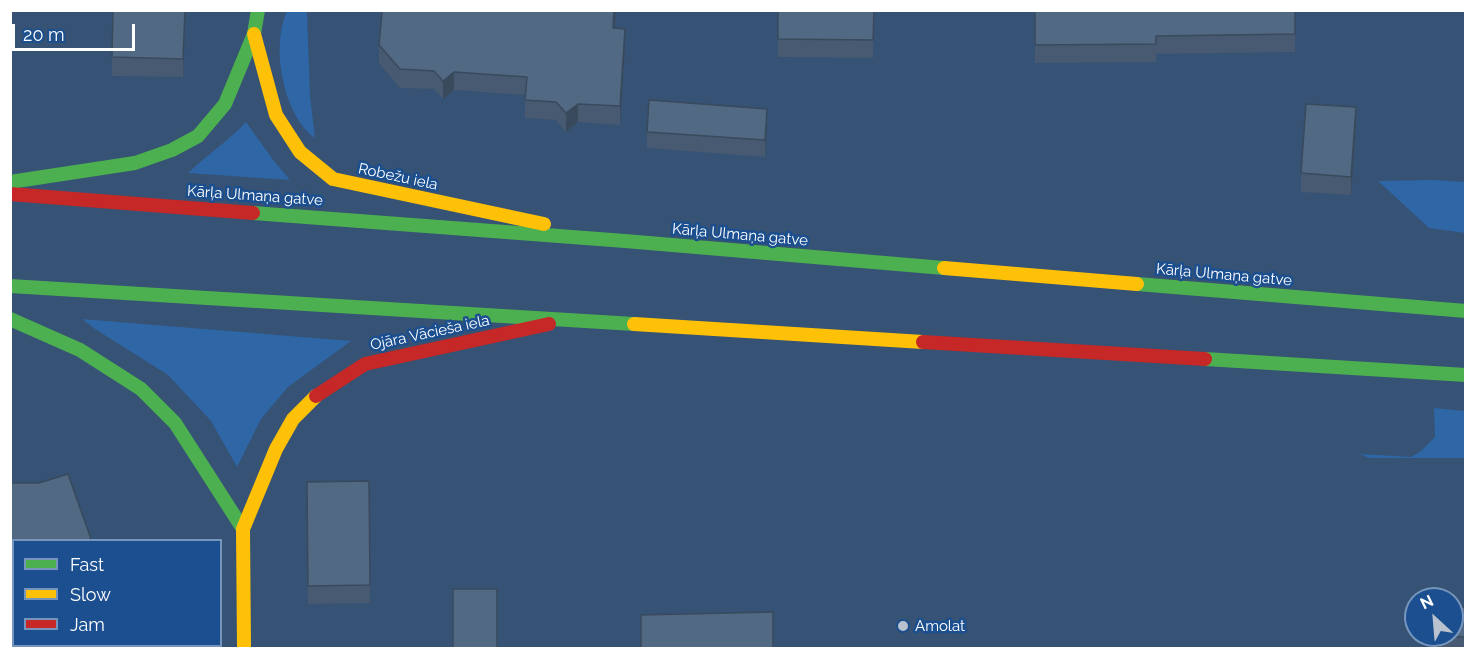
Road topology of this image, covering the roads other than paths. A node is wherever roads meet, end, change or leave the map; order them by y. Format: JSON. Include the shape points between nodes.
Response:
{"nodes":[{"id":1,"x":258,"y":10,"type":"edge"},
{"id":2,"x":254,"y":33,"type":"junction"},
{"id":3,"x":10,"y":182,"type":"edge"},
{"id":4,"x":10,"y":194,"type":"edge"},
{"id":5,"x":625,"y":242,"type":"junction"},
{"id":6,"x":10,"y":286,"type":"edge"},
{"id":7,"x":1459,"y":311,"type":"edge"},
{"id":8,"x":10,"y":319,"type":"edge"},
{"id":9,"x":569,"y":319,"type":"junction"},
{"id":10,"x":1466,"y":375,"type":"edge"},
{"id":11,"x":243,"y":529,"type":"junction"},
{"id":12,"x":244,"y":648,"type":"edge"}],
"edges":[{"from":1,"to":2,"type":"main road","name":"Robežu iela"},
{"from":2,"to":3,"type":"main road","name":"Robežu iela","via":[[225,104],[198,136],[135,163]]},
{"from":2,"to":5,"type":"main road","name":"Robežu iela","via":[[276,115],[300,152],[333,179]]},
{"from":4,"to":5,"type":"main road","name":"Kārļa Ulmaņa gatve"},
{"from":5,"to":7,"type":"main road","name":"Kārļa Ulmaņa gatve"},
{"from":6,"to":9,"type":"main road"},
{"from":8,"to":11,"type":"main road","via":[[80,350],[141,389],[175,423]]},
{"from":9,"to":10,"type":"main road"},
{"from":9,"to":11,"type":"main road","name":"Ojāra Vācieša iela","via":[[365,364],[317,395],[293,419],[276,448]]},
{"from":11,"to":12,"type":"main road","name":"Ojāra Vācieša iela"}]}
